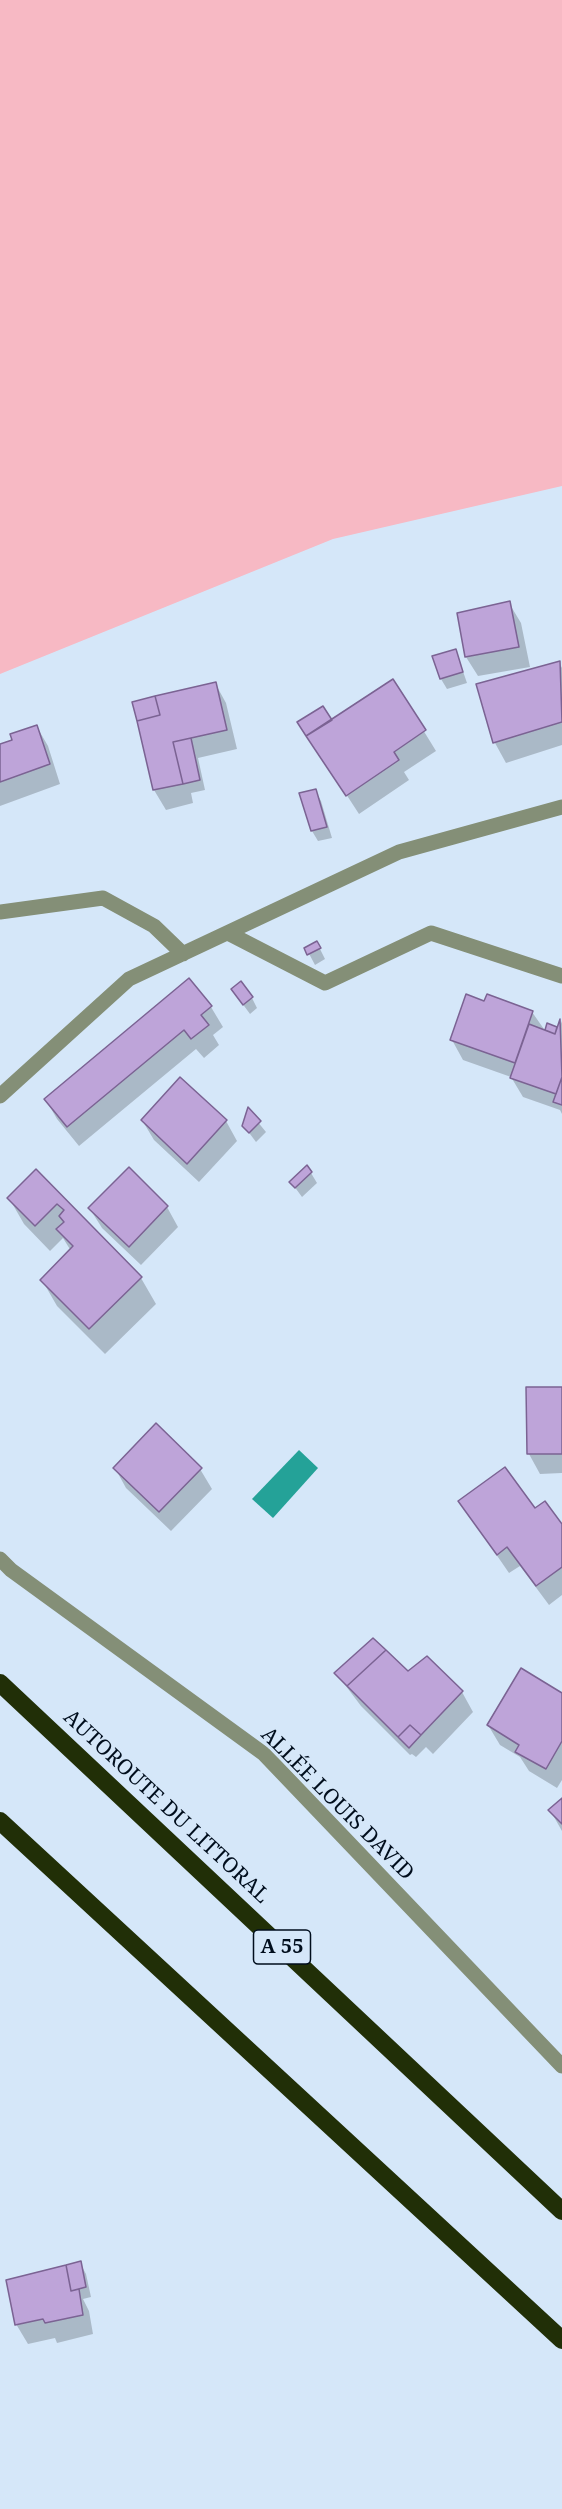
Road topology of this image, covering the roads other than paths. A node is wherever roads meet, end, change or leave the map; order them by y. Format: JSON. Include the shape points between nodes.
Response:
{"nodes":[{"id":1,"x":562,"y":807,"type":"edge"},
{"id":2,"x":0,"y":912,"type":"edge"},
{"id":3,"x":228,"y":933,"type":"junction"},
{"id":4,"x":183,"y":954,"type":"junction"},
{"id":5,"x":562,"y":976,"type":"edge"},
{"id":6,"x":0,"y":1096,"type":"edge"},
{"id":7,"x":0,"y":1559,"type":"edge"},
{"id":8,"x":0,"y":1683,"type":"edge"},
{"id":9,"x":0,"y":1821,"type":"edge"},
{"id":10,"x":562,"y":2066,"type":"edge"},
{"id":11,"x":562,"y":2211,"type":"edge"},
{"id":12,"x":562,"y":2340,"type":"edge"}],
"edges":[{"from":1,"to":3,"type":"street","via":[[399,852]]},
{"from":2,"to":4,"type":"street","via":[[103,898],[154,926]]},
{"from":3,"to":4,"type":"street"},
{"from":3,"to":5,"type":"street","via":[[325,983],[431,933]]},
{"from":4,"to":6,"type":"street","via":[[129,980]]},
{"from":7,"to":10,"type":"street","name":"ALLÉE LOUIS DAVID","via":[[264,1754]]},
{"from":8,"to":11,"type":"highway","name":"AUTOROUTE DU LITTORAL","number":"A 55"},
{"from":9,"to":12,"type":"highway"}]}
